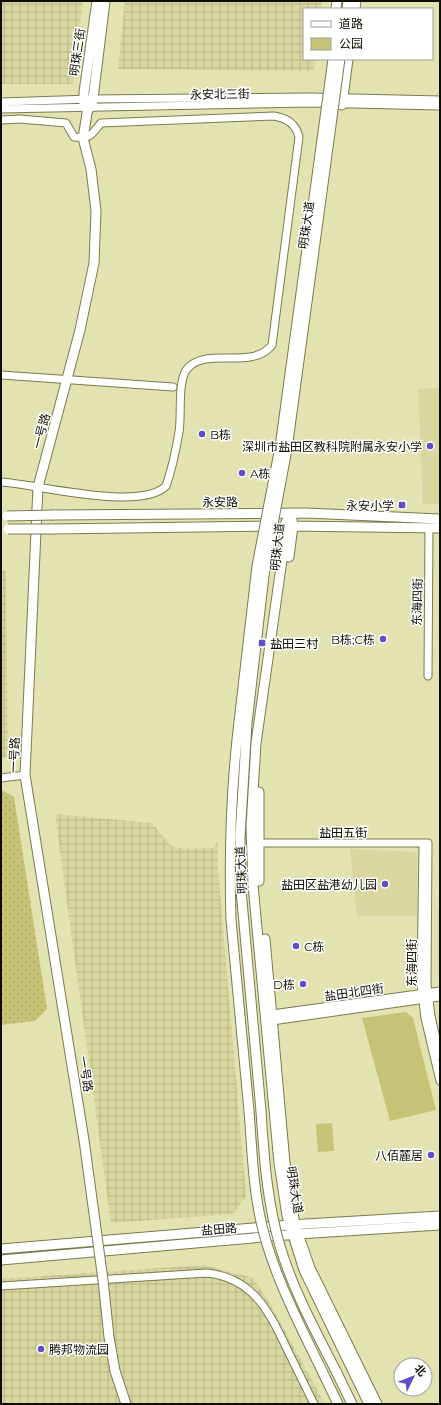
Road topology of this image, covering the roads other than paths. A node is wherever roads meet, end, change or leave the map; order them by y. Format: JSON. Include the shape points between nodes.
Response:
{"nodes":[{"id":1,"x":97,"y":1,"type":"edge"},
{"id":2,"x":105,"y":1,"type":"edge"},
{"id":3,"x":329,"y":60,"type":"edge"},
{"id":4,"x":333,"y":60,"type":"edge"},
{"id":5,"x":340,"y":60,"type":"edge"},
{"id":6,"x":348,"y":60,"type":"edge"},
{"id":7,"x":440,"y":100,"type":"edge"},
{"id":8,"x":327,"y":101,"type":"junction"},
{"id":9,"x":1,"y":102,"type":"edge"},
{"id":10,"x":342,"y":102,"type":"junction"},
{"id":11,"x":88,"y":104,"type":"junction"},
{"id":12,"x":440,"y":106,"type":"edge"},
{"id":13,"x":1,"y":109,"type":"edge"},
{"id":14,"x":1,"y":120,"type":"edge"},
{"id":15,"x":83,"y":138,"type":"junction"},
{"id":16,"x":1,"y":375,"type":"edge"},
{"id":17,"x":67,"y":380,"type":"junction"},
{"id":18,"x":173,"y":387,"type":"dead end"},
{"id":19,"x":1,"y":482,"type":"edge"},
{"id":20,"x":38,"y":487,"type":"junction"},
{"id":21,"x":291,"y":513,"type":"junction"},
{"id":22,"x":4,"y":516,"type":"edge"},
{"id":23,"x":440,"y":519,"type":"edge"},
{"id":24,"x":288,"y":526,"type":"junction"},
{"id":25,"x":429,"y":528,"type":"junction"},
{"id":26,"x":440,"y":528,"type":"edge"},
{"id":27,"x":5,"y":529,"type":"edge"},
{"id":28,"x":428,"y":676,"type":"dead end"},
{"id":29,"x":243,"y":723,"type":"junction"},
{"id":30,"x":25,"y":775,"type":"junction"},
{"id":31,"x":1,"y":778,"type":"edge"},
{"id":32,"x":258,"y":843,"type":"junction"},
{"id":33,"x":426,"y":843,"type":"joint"},
{"id":34,"x":440,"y":991,"type":"edge"},
{"id":35,"x":425,"y":996,"type":"junction"},
{"id":36,"x":440,"y":997,"type":"edge"},
{"id":37,"x":272,"y":1018,"type":"junction"},
{"id":38,"x":440,"y":1056,"type":"edge"},
{"id":39,"x":440,"y":1081,"type":"edge"},
{"id":40,"x":440,"y":1216,"type":"edge"},
{"id":41,"x":440,"y":1225,"type":"edge"},
{"id":42,"x":294,"y":1230,"type":"junction"},
{"id":43,"x":1,"y":1249,"type":"edge"},
{"id":44,"x":1,"y":1260,"type":"edge"},
{"id":45,"x":103,"y":1280,"type":"junction"},
{"id":46,"x":1,"y":1286,"type":"edge"},
{"id":47,"x":126,"y":1404,"type":"edge"},
{"id":48,"x":314,"y":1404,"type":"edge"},
{"id":49,"x":338,"y":1404,"type":"edge"},
{"id":50,"x":352,"y":1404,"type":"edge"},
{"id":51,"x":370,"y":1404,"type":"edge"},
{"id":52,"x":377,"y":1404,"type":"edge"}],
"edges":[{"from":1,"to":11,"type":"street","name":"明珠三街"},
{"from":2,"to":11,"type":"street","name":"明珠三街"},
{"from":3,"to":8,"type":"street"},
{"from":4,"to":29,"type":"street","name":"明珠大道","bridge":true,"via":[[280,447],[257,566]]},
{"from":5,"to":29,"type":"street","name":"明珠大道","bridge":true,"via":[[287,449],[265,567]]},
{"from":6,"to":10,"type":"street"},
{"from":7,"to":10,"type":"street","name":"永安北三街"},
{"from":8,"to":10,"type":"street","name":"永安北三街"},
{"from":8,"to":11,"type":"street","name":"永安北三街"},
{"from":9,"to":11,"type":"street","name":"永安北三街"},
{"from":10,"to":12,"type":"street","name":"永安北三街"},
{"from":11,"to":13,"type":"street","name":"永安北三街"},
{"from":11,"to":15,"type":"street","name":"一号路"},
{"from":14,"to":15,"type":"street","via":[[66,123],[74,137]]},
{"from":15,"to":17,"type":"street","name":"一号路","via":[[96,211],[94,263]]},
{"from":15,"to":20,"type":"street","via":[[90,137],[101,122],[274,116],[282,117],[293,124],[299,137],[272,345],[264,353],[255,356],[200,360],[187,368],[182,380],[180,431],[168,481],[161,490],[124,496],[86,495]]},
{"from":16,"to":17,"type":"street"},
{"from":17,"to":18,"type":"street"},
{"from":17,"to":20,"type":"street","name":"一号路"},
{"from":19,"to":20,"type":"street"},
{"from":20,"to":30,"type":"street","name":"一号路"},
{"from":21,"to":22,"type":"street","name":"永安路","bridge":true},
{"from":21,"to":23,"type":"street","name":"永安路"},
{"from":21,"to":24,"type":"street","name":"明珠大道"},
{"from":24,"to":25,"type":"street","name":"永安路"},
{"from":24,"to":27,"type":"street","name":"永安路","bridge":true},
{"from":24,"to":32,"type":"street","name":"明珠大道","via":[[262,744]]},
{"from":24,"to":42,"type":"street","name":"明珠大道","via":[[256,743],[251,827],[253,885],[279,1163]]},
{"from":25,"to":26,"type":"street","name":"永安路"},
{"from":25,"to":28,"type":"street","name":"东海四街"},
{"from":29,"to":49,"type":"street","name":"明珠大道","bridge":true,"via":[[232,803],[230,891],[257,1201],[268,1249],[285,1293]]},
{"from":29,"to":50,"type":"street","name":"明珠大道","bridge":true,"via":[[241,890],[268,1193],[280,1246],[296,1290]]},
{"from":30,"to":31,"type":"street"},
{"from":30,"to":45,"type":"street","name":"一号路","bridge":true,"via":[[84,1140]]},
{"from":32,"to":33,"type":"street","name":"盐田五街"},
{"from":32,"to":37,"type":"street","name":"明珠大道"},
{"from":33,"to":35,"type":"street","name":"东海四街"},
{"from":34,"to":35,"type":"street","name":"盐田北四街"},
{"from":35,"to":36,"type":"street","name":"盐田北四街"},
{"from":35,"to":37,"type":"street","name":"盐田北四街"},
{"from":35,"to":38,"type":"street","name":"东海四街"},
{"from":35,"to":39,"type":"street","name":"东海四街","via":[[425,1018]]},
{"from":37,"to":42,"type":"street","name":"明珠大道"},
{"from":40,"to":42,"type":"street","name":"盐田路"},
{"from":41,"to":42,"type":"street","name":"盐田路"},
{"from":42,"to":43,"type":"street","name":"盐田路"},
{"from":42,"to":44,"type":"street","name":"盐田路"},
{"from":42,"to":51,"type":"street","name":"明珠大道","via":[[304,1270]]},
{"from":42,"to":52,"type":"street","name":"明珠大道"},
{"from":45,"to":46,"type":"street"},
{"from":45,"to":47,"type":"street","name":"一号路","bridge":true,"via":[[115,1371]]},
{"from":45,"to":48,"type":"street","via":[[207,1273],[217,1274],[239,1283],[258,1299],[273,1319]]}]}
